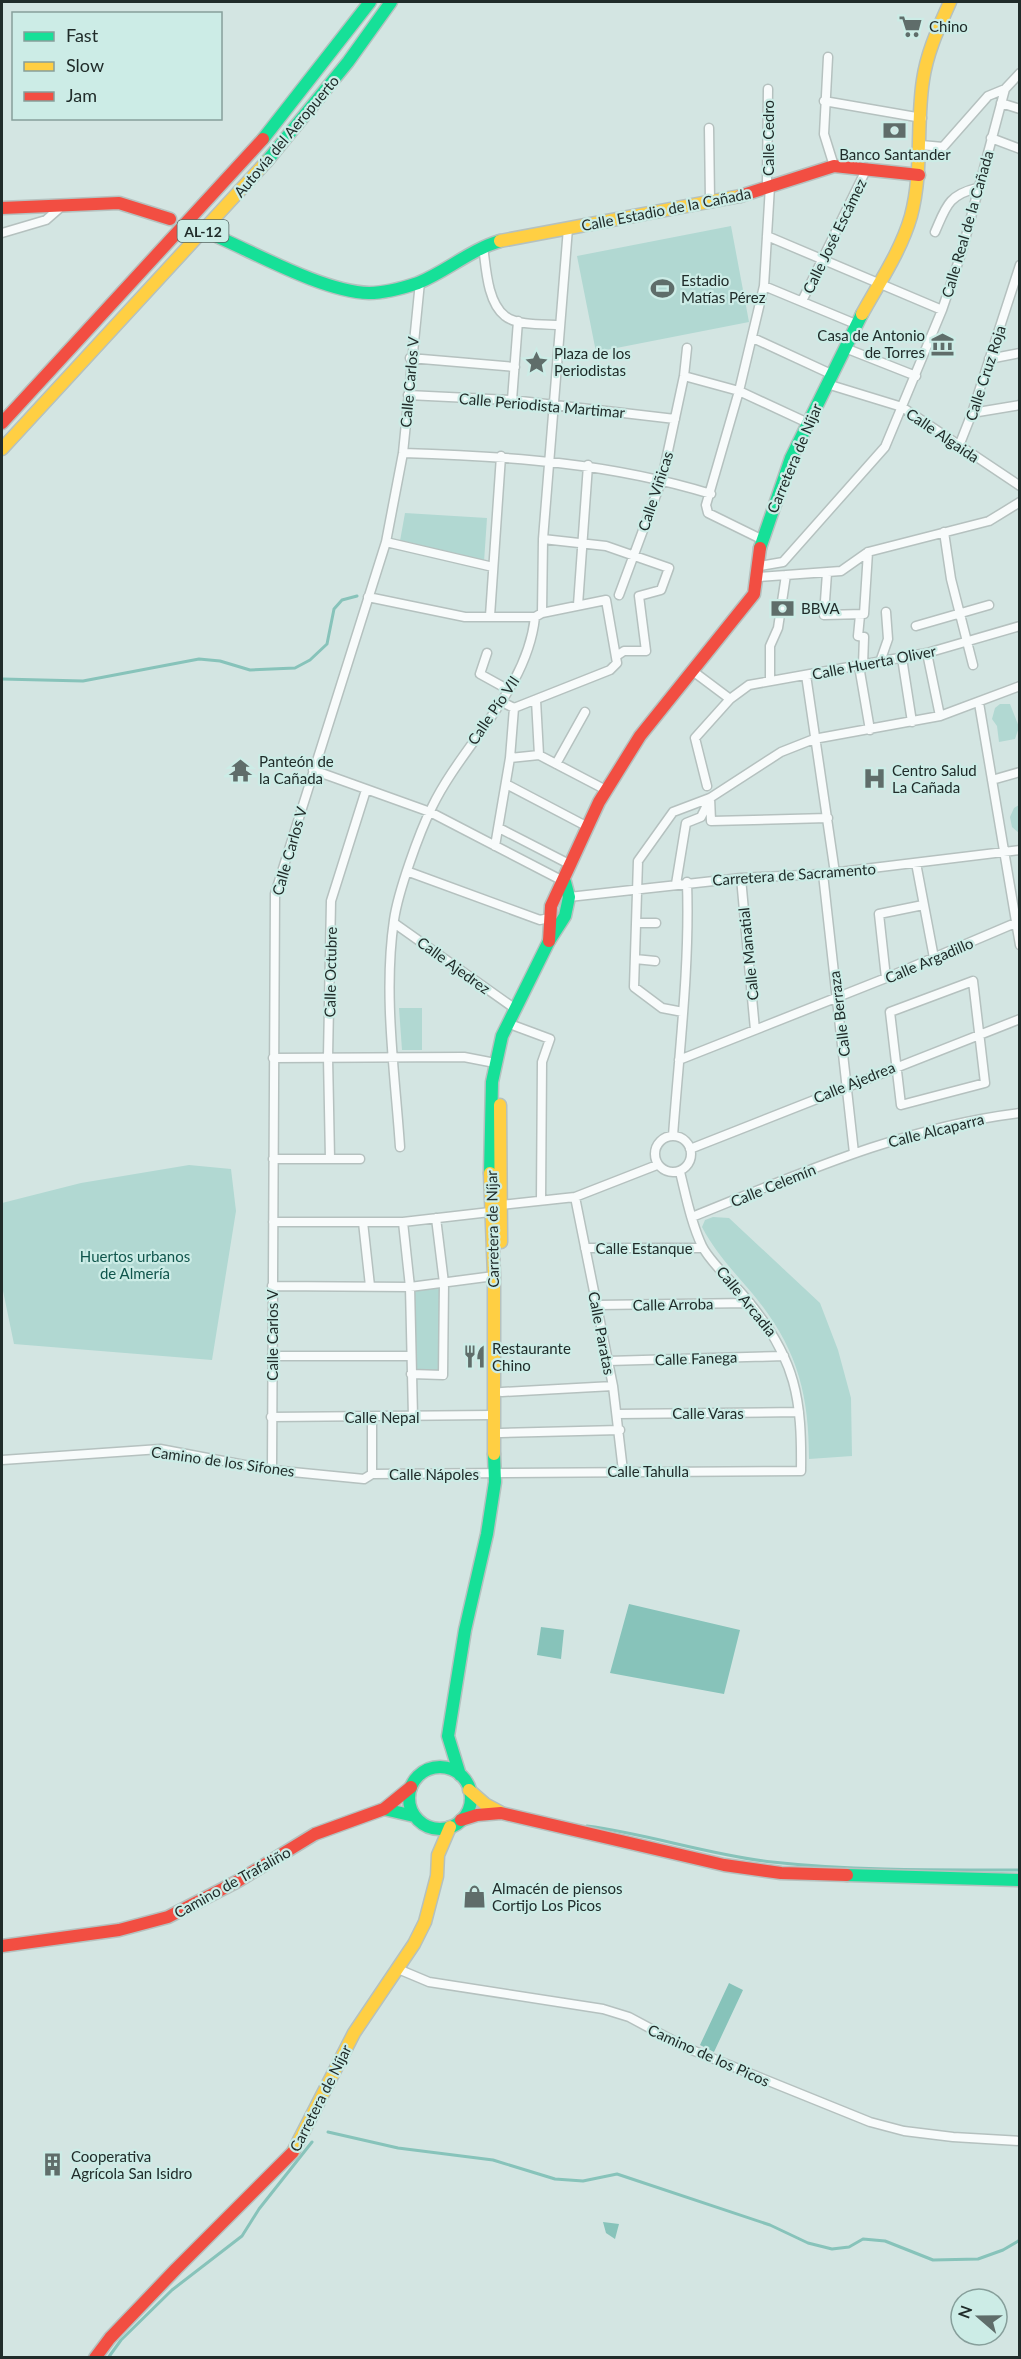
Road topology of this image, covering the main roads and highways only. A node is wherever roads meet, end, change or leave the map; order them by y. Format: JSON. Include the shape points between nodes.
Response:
{"nodes":[{"id":1,"x":370,"y":2,"type":"edge"},
{"id":2,"x":392,"y":2,"type":"edge"},
{"id":3,"x":950,"y":2,"type":"edge"},
{"id":4,"x":920,"y":175,"type":"junction"},
{"id":5,"x":2,"y":208,"type":"edge"},
{"id":6,"x":170,"y":219,"type":"dead end"},
{"id":7,"x":218,"y":237,"type":"dead end"},
{"id":8,"x":2,"y":423,"type":"edge"},
{"id":9,"x":2,"y":449,"type":"edge"},
{"id":10,"x":526,"y":991,"type":"junction"},
{"id":11,"x":496,"y":1208,"type":"junction"},
{"id":12,"x":495,"y":1475,"type":"junction"},
{"id":13,"x":448,"y":1736,"type":"junction"},
{"id":14,"x":430,"y":1769,"type":"junction"},
{"id":15,"x":460,"y":1775,"type":"junction"},
{"id":16,"x":411,"y":1787,"type":"junction"},
{"id":17,"x":469,"y":1790,"type":"junction"},
{"id":18,"x":384,"y":1809,"type":"junction"},
{"id":19,"x":501,"y":1813,"type":"junction"},
{"id":20,"x":414,"y":1816,"type":"junction"},
{"id":21,"x":461,"y":1820,"type":"junction"},
{"id":22,"x":426,"y":1825,"type":"junction"},
{"id":23,"x":450,"y":1827,"type":"junction"},
{"id":24,"x":438,"y":1855,"type":"junction"},
{"id":25,"x":1020,"y":1880,"type":"edge"},
{"id":26,"x":2,"y":1946,"type":"edge"},
{"id":27,"x":95,"y":2358,"type":"edge"}],
"edges":[{"from":1,"to":8,"type":"main road","name":"Autovía del Aeropuerto","number":"AL-12","via":[[269,132]]},
{"from":2,"to":9,"type":"main road","name":"Autovía del Aeropuerto","number":"AL-12","via":[[328,87],[242,189]]},
{"from":3,"to":4,"type":"main road","name":"Carretera de Níjar","via":[[925,69]]},
{"from":4,"to":7,"type":"main road","name":"Calle Estadio de la Cañada","via":[[834,166],[710,200],[516,236],[483,246],[420,282],[391,291],[368,293],[330,285]]},
{"from":4,"to":10,"type":"main road","name":"Carretera de Níjar","via":[[905,235],[808,423],[761,539],[760,572],[754,594],[639,737],[606,790],[571,865],[549,941]]},
{"from":5,"to":6,"type":"main road","via":[[119,203]]},
{"from":10,"to":11,"type":"main road","name":"Carretera de Níjar","via":[[500,1086]]},
{"from":10,"to":11,"type":"main road","name":"Carretera de Níjar","via":[[514,1008],[495,1063],[491,1102]]},
{"from":11,"to":12,"type":"main road","name":"Carretera de Níjar","via":[[492,1415]]},
{"from":11,"to":12,"type":"main road","name":"Carretera de Níjar","via":[[502,1392]]},
{"from":12,"to":13,"type":"main road","name":"Carretera de Níjar"},
{"from":13,"to":14,"type":"main road","name":"Carretera de Níjar"},
{"from":13,"to":15,"type":"main road","name":"Carretera de Níjar"},
{"from":14,"to":15,"type":"main road","via":[[446,1768]]},
{"from":14,"to":16,"type":"main road","via":[[415,1779]]},
{"from":15,"to":17,"type":"main road"},
{"from":16,"to":18,"type":"main road","name":"Camino de Trafaliño"},
{"from":16,"to":20,"type":"main road","via":[[409,1802]]},
{"from":17,"to":19,"type":"main road"},
{"from":17,"to":21,"type":"main road","via":[[469,1806]]},
{"from":18,"to":20,"type":"main road"},
{"from":18,"to":26,"type":"main road","name":"Camino de Trafaliño","via":[[315,1834],[238,1881],[168,1917],[120,1930]]},
{"from":19,"to":21,"type":"main road"},
{"from":19,"to":25,"type":"main road","via":[[724,1865],[781,1874]]},
{"from":20,"to":22,"type":"main road"},
{"from":21,"to":23,"type":"main road"},
{"from":22,"to":23,"type":"main road"},
{"from":22,"to":24,"type":"main road","name":"Carretera de Níjar"},
{"from":23,"to":24,"type":"main road","name":"Carretera de Níjar"},
{"from":24,"to":27,"type":"main road","name":"Carretera de Níjar","via":[[437,1876],[425,1922],[354,2033],[291,2156],[176,2269]]}]}
